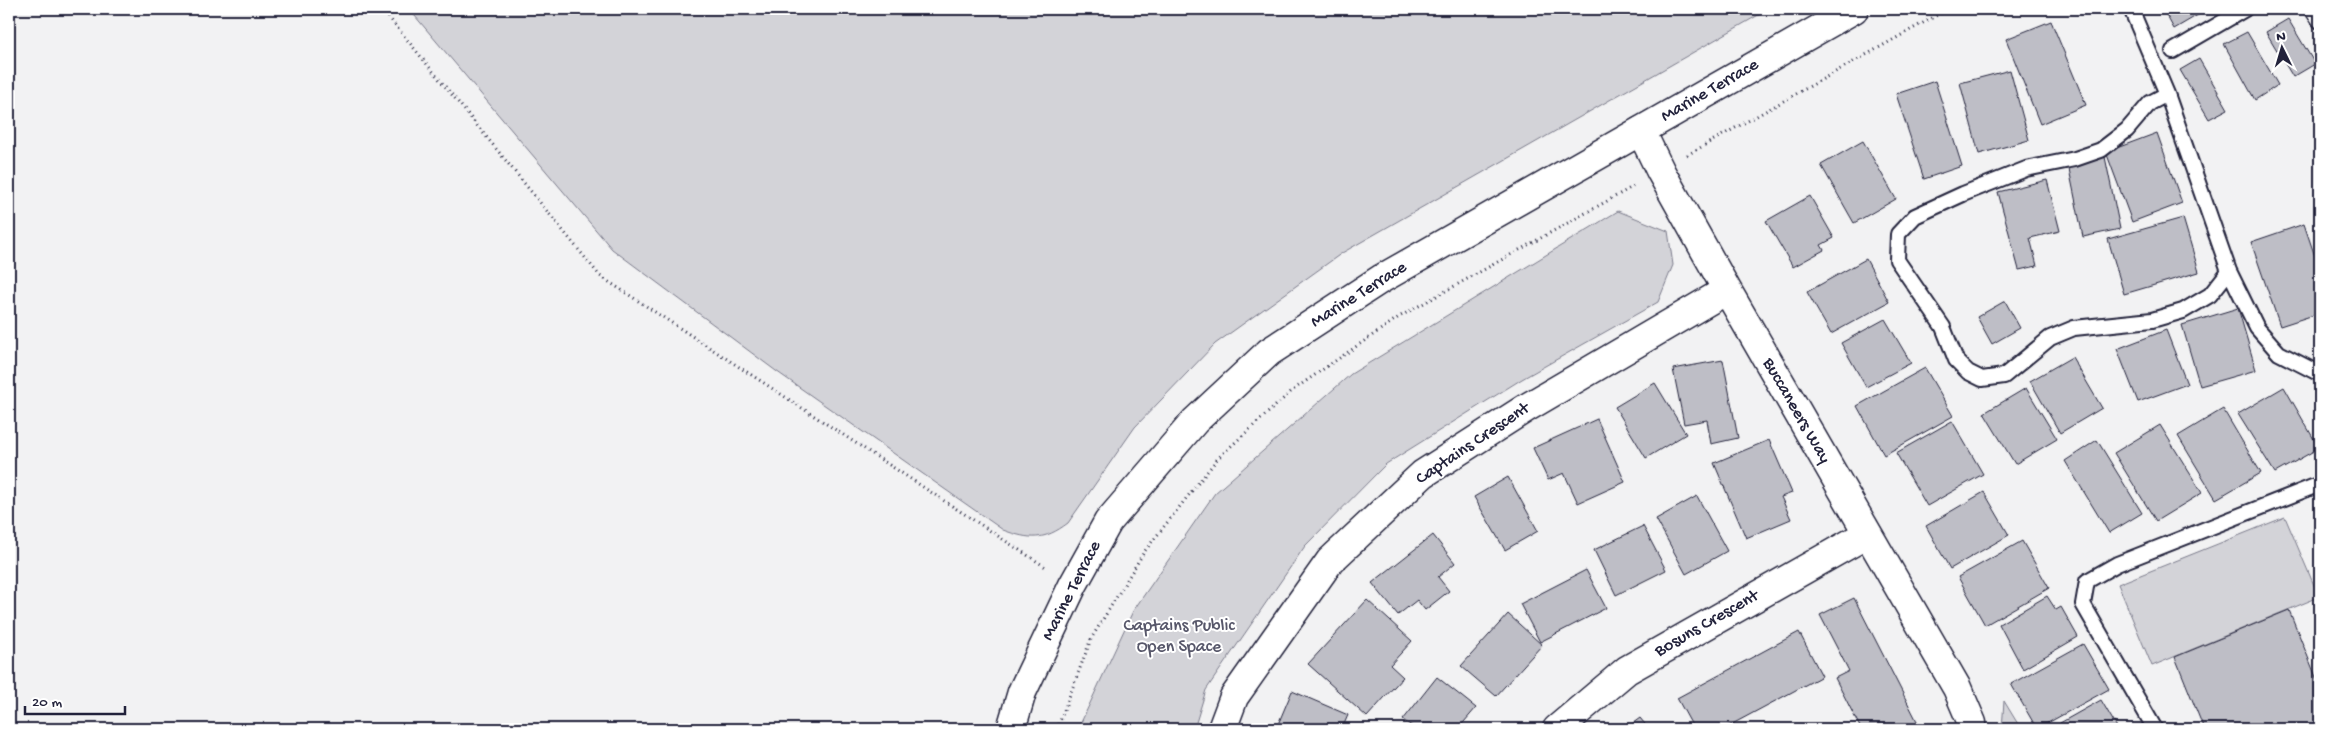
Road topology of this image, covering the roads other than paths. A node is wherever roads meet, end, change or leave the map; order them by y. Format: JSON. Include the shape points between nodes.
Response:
{"nodes":[{"id":1,"x":1854,"y":9,"type":"edge"},
{"id":2,"x":2131,"y":9,"type":"edge"},
{"id":3,"x":2245,"y":9,"type":"edge"},
{"id":4,"x":2312,"y":9,"type":"edge"},
{"id":5,"x":2320,"y":21,"type":"edge"},
{"id":6,"x":2173,"y":51,"type":"dead end"},
{"id":7,"x":2167,"y":94,"type":"junction"},
{"id":8,"x":1641,"y":131,"type":"junction"},
{"id":9,"x":2229,"y":271,"type":"junction"},
{"id":10,"x":1727,"y":290,"type":"junction"},
{"id":11,"x":2320,"y":374,"type":"edge"},
{"id":12,"x":2320,"y":484,"type":"edge"},
{"id":13,"x":1867,"y":534,"type":"junction"},
{"id":14,"x":1011,"y":729,"type":"edge"},
{"id":15,"x":1222,"y":729,"type":"edge"},
{"id":16,"x":1557,"y":729,"type":"edge"},
{"id":17,"x":1971,"y":729,"type":"edge"},
{"id":18,"x":2155,"y":729,"type":"edge"}],
"edges":[{"from":1,"to":8,"type":"street","name":"Marine Terrace"},
{"from":2,"to":7,"type":"lane"},
{"from":3,"to":6,"type":"lane"},
{"from":4,"to":5,"type":"lane"},
{"from":7,"to":9,"type":"lane"},
{"from":7,"to":9,"type":"lane","via":[[2150,104],[2128,130],[2101,150],[2026,169],[1915,216],[1898,234],[1897,260],[1943,327],[1956,360],[1968,372],[1982,379],[2004,376],[2050,338],[2074,328],[2152,320],[2183,311],[2210,295]]},
{"from":8,"to":10,"type":"street","name":"Buccaneers Way","via":[[1660,172]]},
{"from":8,"to":14,"type":"street","name":"Marine Terrace","via":[[1381,280],[1269,352],[1195,420],[1108,522],[1073,585],[1022,692]]},
{"from":9,"to":11,"type":"lane","via":[[2257,328],[2280,353]]},
{"from":10,"to":13,"type":"street","name":"Buccaneers Way"},
{"from":10,"to":15,"type":"street","name":"Captains Crescent","via":[[1526,408],[1423,474],[1330,561],[1234,697]]},
{"from":12,"to":18,"type":"lane","via":[[2117,564],[2087,580],[2083,604]]},
{"from":13,"to":16,"type":"street","name":"Bosuns Crescent","via":[[1627,670]]},
{"from":13,"to":17,"type":"street","name":"Buccaneers Way","via":[[1957,688],[1972,723]]}]}
